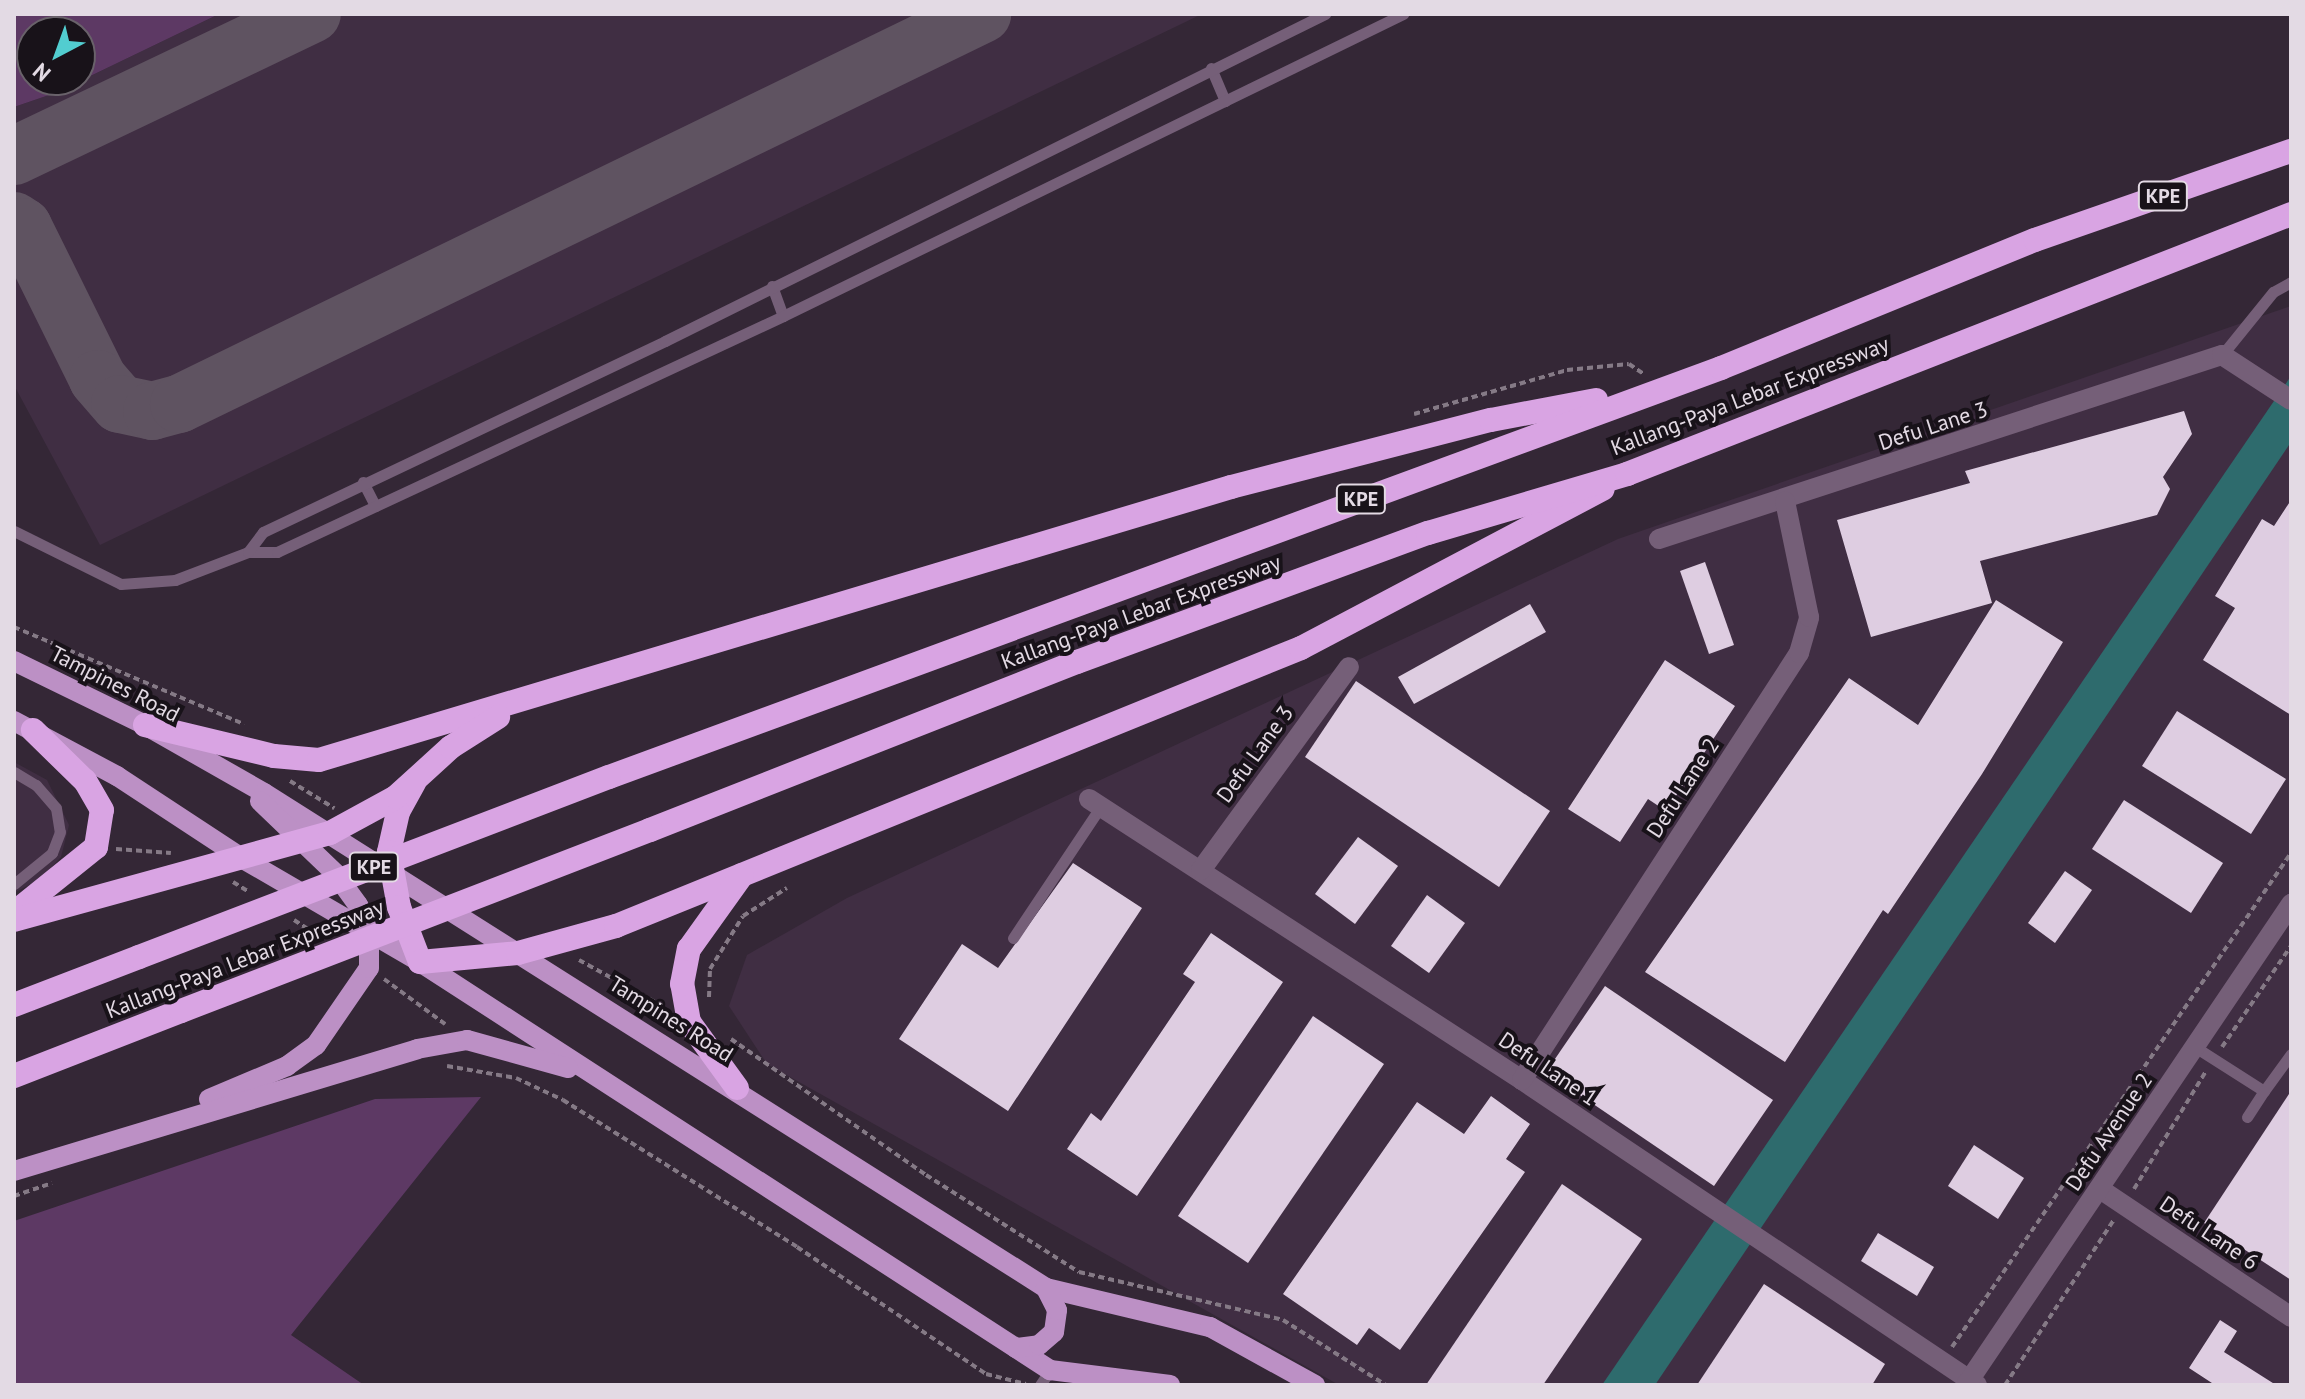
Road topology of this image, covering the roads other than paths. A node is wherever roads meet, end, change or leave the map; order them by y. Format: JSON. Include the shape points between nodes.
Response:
{"nodes":[{"id":1,"x":1325,"y":14,"type":"edge"},
{"id":2,"x":1403,"y":14,"type":"edge"},
{"id":3,"x":1211,"y":68,"type":"junction"},
{"id":4,"x":1225,"y":101,"type":"junction"},
{"id":5,"x":2291,"y":151,"type":"edge"},
{"id":6,"x":2291,"y":214,"type":"edge"},
{"id":7,"x":2291,"y":282,"type":"edge"},
{"id":8,"x":772,"y":286,"type":"junction"},
{"id":9,"x":783,"y":316,"type":"junction"},
{"id":10,"x":2222,"y":355,"type":"junction"},
{"id":11,"x":1663,"y":388,"type":"junction"},
{"id":12,"x":2291,"y":400,"type":"edge"},
{"id":13,"x":1627,"y":474,"type":"junction"},
{"id":14,"x":363,"y":482,"type":"junction"},
{"id":15,"x":1785,"y":501,"type":"junction"},
{"id":16,"x":375,"y":506,"type":"junction"},
{"id":17,"x":14,"y":531,"type":"edge"},
{"id":18,"x":1659,"y":539,"type":"dead end"},
{"id":19,"x":248,"y":552,"type":"junction"},
{"id":20,"x":14,"y":661,"type":"edge"},
{"id":21,"x":1349,"y":667,"type":"dead end"},
{"id":22,"x":532,"y":694,"type":"junction"},
{"id":23,"x":145,"y":725,"type":"junction"},
{"id":24,"x":24,"y":726,"type":"edge"},
{"id":25,"x":14,"y":772,"type":"edge"},
{"id":26,"x":230,"y":772,"type":"junction"},
{"id":27,"x":414,"y":783,"type":"junction"},
{"id":28,"x":1095,"y":803,"type":"joint"},
{"id":29,"x":330,"y":833,"type":"junction"},
{"id":30,"x":304,"y":842,"type":"junction"},
{"id":31,"x":245,"y":860,"type":"junction"},
{"id":32,"x":1201,"y":870,"type":"junction"},
{"id":33,"x":392,"y":874,"type":"junction"},
{"id":34,"x":742,"y":875,"type":"junction"},
{"id":35,"x":14,"y":884,"type":"edge"},
{"id":36,"x":2291,"y":904,"type":"edge"},
{"id":37,"x":14,"y":913,"type":"edge"},
{"id":38,"x":14,"y":920,"type":"edge"},
{"id":39,"x":369,"y":932,"type":"junction"},
{"id":40,"x":1013,"y":938,"type":"dead end"},
{"id":41,"x":518,"y":953,"type":"junction"},
{"id":42,"x":420,"y":962,"type":"junction"},
{"id":43,"x":14,"y":1005,"type":"edge"},
{"id":44,"x":2195,"y":1047,"type":"junction"},
{"id":45,"x":2291,"y":1054,"type":"edge"},
{"id":46,"x":14,"y":1076,"type":"edge"},
{"id":47,"x":599,"y":1078,"type":"junction"},
{"id":48,"x":1522,"y":1080,"type":"junction"},
{"id":49,"x":737,"y":1088,"type":"junction"},
{"id":50,"x":2264,"y":1091,"type":"junction"},
{"id":51,"x":2247,"y":1117,"type":"dead end"},
{"id":52,"x":124,"y":1134,"type":"junction"},
{"id":53,"x":14,"y":1171,"type":"edge"},
{"id":54,"x":2100,"y":1189,"type":"junction"},
{"id":55,"x":1046,"y":1288,"type":"junction"},
{"id":56,"x":2291,"y":1317,"type":"edge"},
{"id":57,"x":1016,"y":1348,"type":"junction"},
{"id":58,"x":1045,"y":1378,"type":"edge"},
{"id":59,"x":1971,"y":1383,"type":"edge"},
{"id":60,"x":1170,"y":1385,"type":"edge"},
{"id":61,"x":1315,"y":1385,"type":"edge"}],
"edges":[{"from":1,"to":3,"type":"lane"},
{"from":2,"to":4,"type":"lane"},
{"from":3,"to":4,"type":"lane"},
{"from":3,"to":8,"type":"lane"},
{"from":4,"to":9,"type":"lane"},
{"from":5,"to":11,"type":"highway","name":"Kallang-Paya Lebar Expressway","number":"KPE","via":[[2035,240]]},
{"from":6,"to":13,"type":"highway","name":"Kallang-Paya Lebar Expressway","number":"KPE"},
{"from":7,"to":10,"type":"lane","via":[[2273,292]]},
{"from":8,"to":9,"type":"lane"},
{"from":8,"to":14,"type":"lane"},
{"from":9,"to":16,"type":"lane"},
{"from":10,"to":12,"type":"street"},
{"from":10,"to":15,"type":"street","name":"Defu Lane 3"},
{"from":11,"to":22,"type":"highway","via":[[1491,420],[1231,487],[760,632]]},
{"from":11,"to":43,"type":"highway","name":"Kallang-Paya Lebar Expressway","number":"KPE","bridge":true,"via":[[1060,609]]},
{"from":13,"to":34,"type":"highway","via":[[1301,648]]},
{"from":13,"to":46,"type":"highway","name":"Kallang-Paya Lebar Expressway","number":"KPE","bridge":true,"via":[[1428,533],[1077,662]]},
{"from":14,"to":16,"type":"lane"},
{"from":14,"to":19,"type":"lane","via":[[263,532]]},
{"from":15,"to":18,"type":"street","name":"Defu Lane 3"},
{"from":15,"to":48,"type":"street","name":"Defu Lane 2","via":[[1809,617],[1799,653]]},
{"from":16,"to":19,"type":"lane","via":[[277,552]]},
{"from":17,"to":19,"type":"lane","via":[[121,584],[175,580]]},
{"from":20,"to":23,"type":"main road","name":"Tampines Road"},
{"from":21,"to":32,"type":"street","name":"Defu Lane 3"},
{"from":22,"to":23,"type":"highway","via":[[383,745],[319,760],[274,756]]},
{"from":22,"to":27,"type":"highway","via":[[451,747]]},
{"from":23,"to":26,"type":"main road","name":"Tampines Road"},
{"from":24,"to":31,"type":"main road","via":[[117,776]]},
{"from":24,"to":37,"type":"highway","via":[[85,781],[102,810],[96,847]]},
{"from":25,"to":35,"type":"lane","via":[[36,785],[56,808],[60,832],[52,853]]},
{"from":26,"to":29,"type":"main road","name":"Tampines Road"},
{"from":26,"to":30,"type":"main road"},
{"from":27,"to":29,"type":"highway"},
{"from":27,"to":33,"type":"highway","via":[[391,833]]},
{"from":28,"to":32,"type":"street","name":"Defu Lane 1"},
{"from":28,"to":40,"type":"lane"},
{"from":29,"to":30,"type":"highway"},
{"from":29,"to":33,"type":"main road","name":"Tampines Road"},
{"from":30,"to":31,"type":"highway"},
{"from":30,"to":39,"type":"main road","via":[[335,873]]},
{"from":31,"to":38,"type":"highway","via":[[206,865]]},
{"from":31,"to":39,"type":"main road"},
{"from":32,"to":48,"type":"street","name":"Defu Lane 1"},
{"from":33,"to":41,"type":"main road","name":"Tampines Road"},
{"from":33,"to":42,"type":"highway"},
{"from":34,"to":41,"type":"highway","via":[[616,926]]},
{"from":34,"to":49,"type":"highway","via":[[689,949],[682,984],[689,1022]]},
{"from":36,"to":44,"type":"street","name":"Defu Avenue 2"},
{"from":39,"to":42,"type":"main road"},
{"from":39,"to":52,"type":"main road","via":[[369,968],[316,1045],[287,1066]]},
{"from":41,"to":42,"type":"highway"},
{"from":41,"to":49,"type":"main road","name":"Tampines Road"},
{"from":42,"to":47,"type":"main road"},
{"from":44,"to":50,"type":"lane"},
{"from":44,"to":54,"type":"street","name":"Defu Avenue 2"},
{"from":45,"to":50,"type":"lane"},
{"from":47,"to":52,"type":"main road","via":[[467,1040],[417,1049]]},
{"from":47,"to":57,"type":"main road"},
{"from":48,"to":59,"type":"street","name":"Defu Lane 1"},
{"from":49,"to":55,"type":"main road","name":"Tampines Road"},
{"from":50,"to":51,"type":"lane"},
{"from":52,"to":53,"type":"main road"},
{"from":54,"to":56,"type":"street","name":"Defu Lane 6"},
{"from":54,"to":59,"type":"street","name":"Defu Avenue 2"},
{"from":55,"to":57,"type":"main road","via":[[1057,1310],[1054,1332],[1039,1345]]},
{"from":55,"to":61,"type":"main road","name":"Tampines Road","via":[[1210,1327]]},
{"from":57,"to":58,"type":"main road"},
{"from":58,"to":60,"type":"main road"}]}
